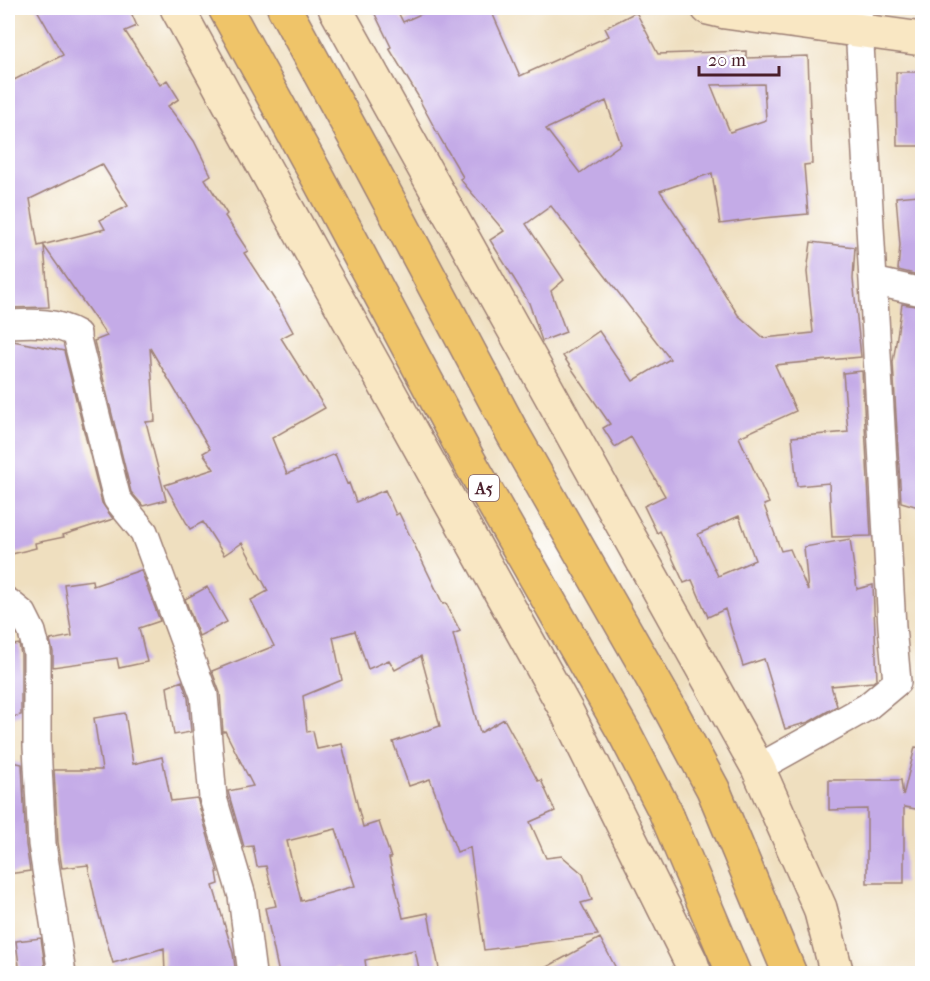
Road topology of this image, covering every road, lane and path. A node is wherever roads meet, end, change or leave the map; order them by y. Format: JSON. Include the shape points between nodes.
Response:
{"nodes":[{"id":1,"x":177,"y":8,"type":"edge"},
{"id":2,"x":225,"y":8,"type":"edge"},
{"id":3,"x":284,"y":8,"type":"edge"},
{"id":4,"x":335,"y":8,"type":"edge"},
{"id":5,"x":708,"y":8,"type":"edge"},
{"id":6,"x":858,"y":19,"type":"edge"},
{"id":7,"x":922,"y":39,"type":"edge"},
{"id":8,"x":873,"y":281,"type":"junction"},
{"id":9,"x":922,"y":292,"type":"edge"},
{"id":10,"x":8,"y":324,"type":"edge"},
{"id":11,"x":8,"y":602,"type":"edge"},
{"id":12,"x":758,"y":768,"type":"junction"},
{"id":13,"x":62,"y":974,"type":"edge"},
{"id":14,"x":252,"y":974,"type":"edge"},
{"id":15,"x":695,"y":974,"type":"edge"},
{"id":16,"x":734,"y":974,"type":"edge"},
{"id":17,"x":790,"y":974,"type":"edge"},
{"id":18,"x":837,"y":974,"type":"edge"}],
"edges":[{"from":1,"to":15,"type":"street","via":[[566,710]]},
{"from":2,"to":16,"type":"highway","number":"A5","via":[[468,459],[665,811]]},
{"from":3,"to":17,"type":"highway","via":[[508,424],[713,789]]},
{"from":4,"to":12,"type":"street"},
{"from":5,"to":6,"type":"street"},
{"from":6,"to":7,"type":"street"},
{"from":6,"to":8,"type":"street"},
{"from":8,"to":9,"type":"street"},
{"from":8,"to":12,"type":"street","via":[[897,682],[867,707]]},
{"from":10,"to":14,"type":"street","via":[[46,323],[77,334],[117,499],[144,532],[204,695],[213,798],[242,896]]},
{"from":11,"to":13,"type":"street","via":[[22,614],[38,652],[36,746],[42,844]]},
{"from":12,"to":18,"type":"street","via":[[820,908]]}]}
